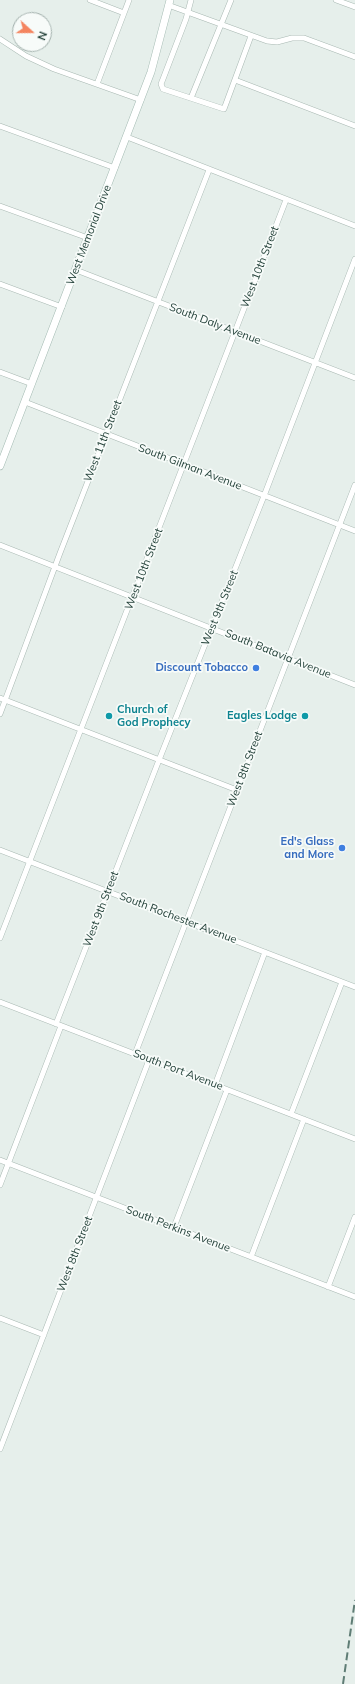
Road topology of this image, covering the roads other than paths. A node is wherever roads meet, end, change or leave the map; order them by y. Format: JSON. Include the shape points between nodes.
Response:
{"nodes":[{"id":1,"x":90,"y":0,"type":"edge"},
{"id":2,"x":129,"y":0,"type":"edge"},
{"id":3,"x":191,"y":0,"type":"edge"},
{"id":4,"x":231,"y":0,"type":"edge"},
{"id":5,"x":336,"y":0,"type":"edge"},
{"id":6,"x":169,"y":3,"type":"edge"},
{"id":7,"x":355,"y":7,"type":"edge"},
{"id":8,"x":187,"y":12,"type":"junction"},
{"id":9,"x":124,"y":13,"type":"junction"},
{"id":10,"x":221,"y":24,"type":"junction"},
{"id":11,"x":251,"y":36,"type":"junction"},
{"id":12,"x":0,"y":39,"type":"edge"},
{"id":13,"x":355,"y":58,"type":"edge"},
{"id":14,"x":234,"y":80,"type":"junction"},
{"id":15,"x":97,"y":84,"type":"junction"},
{"id":16,"x":191,"y":98,"type":"junction"},
{"id":17,"x":141,"y":100,"type":"junction"},
{"id":18,"x":0,"y":126,"type":"edge"},
{"id":19,"x":355,"y":126,"type":"edge"},
{"id":20,"x":126,"y":137,"type":"junction"},
{"id":21,"x":115,"y":168,"type":"junction"},
{"id":22,"x":209,"y":170,"type":"junction"},
{"id":23,"x":286,"y":200,"type":"junction"},
{"id":24,"x":0,"y":206,"type":"edge"},
{"id":25,"x":355,"y":226,"type":"edge"},
{"id":26,"x":88,"y":238,"type":"junction"},
{"id":27,"x":355,"y":259,"type":"edge"},
{"id":28,"x":76,"y":270,"type":"junction"},
{"id":29,"x":0,"y":284,"type":"edge"},
{"id":30,"x":158,"y":302,"type":"junction"},
{"id":31,"x":62,"y":306,"type":"junction"},
{"id":32,"x":235,"y":332,"type":"junction"},
{"id":33,"x":315,"y":362,"type":"junction"},
{"id":34,"x":0,"y":372,"type":"edge"},
{"id":35,"x":355,"y":378,"type":"edge"},
{"id":36,"x":32,"y":384,"type":"junction"},
{"id":37,"x":25,"y":402,"type":"junction"},
{"id":38,"x":106,"y":434,"type":"junction"},
{"id":39,"x":184,"y":464,"type":"junction"},
{"id":40,"x":0,"y":466,"type":"edge"},
{"id":41,"x":355,"y":485,"type":"edge"},
{"id":42,"x":264,"y":496,"type":"junction"},
{"id":43,"x":340,"y":525,"type":"junction"},
{"id":44,"x":355,"y":531,"type":"edge"},
{"id":45,"x":0,"y":545,"type":"edge"},
{"id":46,"x":55,"y":566,"type":"junction"},
{"id":47,"x":133,"y":597,"type":"junction"},
{"id":48,"x":212,"y":628,"type":"junction"},
{"id":49,"x":288,"y":658,"type":"junction"},
{"id":50,"x":355,"y":685,"type":"edge"},
{"id":51,"x":3,"y":699,"type":"edge"},
{"id":52,"x":0,"y":714,"type":"edge"},
{"id":53,"x":81,"y":730,"type":"junction"},
{"id":54,"x":159,"y":760,"type":"junction"},
{"id":55,"x":237,"y":790,"type":"junction"},
{"id":56,"x":0,"y":850,"type":"edge"},
{"id":57,"x":30,"y":862,"type":"junction"},
{"id":58,"x":108,"y":891,"type":"junction"},
{"id":59,"x":186,"y":922,"type":"junction"},
{"id":60,"x":0,"y":938,"type":"edge"},
{"id":61,"x":266,"y":952,"type":"junction"},
{"id":62,"x":342,"y":982,"type":"junction"},
{"id":63,"x":355,"y":987,"type":"edge"},
{"id":64,"x":0,"y":1002,"type":"edge"},
{"id":65,"x":59,"y":1025,"type":"junction"},
{"id":66,"x":135,"y":1054,"type":"junction"},
{"id":67,"x":149,"y":1060,"type":"junction"},
{"id":68,"x":215,"y":1085,"type":"junction"},
{"id":69,"x":227,"y":1090,"type":"junction"},
{"id":70,"x":291,"y":1114,"type":"junction"},
{"id":71,"x":304,"y":1119,"type":"junction"},
{"id":72,"x":355,"y":1139,"type":"edge"},
{"id":73,"x":0,"y":1160,"type":"edge"},
{"id":74,"x":8,"y":1163,"type":"junction"},
{"id":75,"x":0,"y":1185,"type":"edge"},
{"id":76,"x":96,"y":1197,"type":"junction"},
{"id":77,"x":355,"y":1217,"type":"edge"},
{"id":78,"x":174,"y":1227,"type":"junction"},
{"id":79,"x":251,"y":1258,"type":"junction"},
{"id":80,"x":328,"y":1287,"type":"junction"},
{"id":81,"x":355,"y":1297,"type":"edge"},
{"id":82,"x":0,"y":1318,"type":"edge"},
{"id":83,"x":44,"y":1335,"type":"junction"},
{"id":84,"x":0,"y":1449,"type":"edge"}],
"edges":[{"from":1,"to":9,"type":"street"},
{"from":2,"to":9,"type":"street"},
{"from":3,"to":8,"type":"street"},
{"from":4,"to":10,"type":"street"},
{"from":5,"to":7,"type":"street"},
{"from":6,"to":8,"type":"street"},
{"from":6,"to":17,"type":"main road","name":"West Memorial Drive"},
{"from":8,"to":10,"type":"street"},
{"from":8,"to":16,"type":"street","via":[[161,84],[163,89]]},
{"from":9,"to":15,"type":"street"},
{"from":10,"to":11,"type":"street"},
{"from":10,"to":16,"type":"street"},
{"from":11,"to":13,"type":"street","via":[[271,42],[304,38]]},
{"from":11,"to":14,"type":"street"},
{"from":12,"to":15,"type":"street","via":[[26,56],[54,69]]},
{"from":14,"to":16,"type":"street","via":[[223,109]]},
{"from":14,"to":19,"type":"street"},
{"from":15,"to":17,"type":"street"},
{"from":17,"to":20,"type":"main road","name":"West Memorial Drive"},
{"from":18,"to":21,"type":"street"},
{"from":20,"to":21,"type":"main road","name":"West Memorial Drive"},
{"from":20,"to":22,"type":"street"},
{"from":21,"to":26,"type":"main road","name":"West Memorial Drive"},
{"from":22,"to":23,"type":"street"},
{"from":22,"to":30,"type":"street","name":"West 11th Street"},
{"from":23,"to":25,"type":"street"},
{"from":23,"to":32,"type":"street","name":"West 10th Street"},
{"from":24,"to":26,"type":"street"},
{"from":26,"to":28,"type":"main road","name":"West Memorial Drive"},
{"from":27,"to":33,"type":"street","name":"West 9th Street"},
{"from":28,"to":30,"type":"street","name":"South Daly Avenue"},
{"from":28,"to":31,"type":"main road","name":"West Memorial Drive"},
{"from":29,"to":31,"type":"street"},
{"from":30,"to":32,"type":"street","name":"South Daly Avenue"},
{"from":30,"to":38,"type":"street","name":"West 11th Street"},
{"from":31,"to":36,"type":"main road","name":"West Memorial Drive"},
{"from":32,"to":33,"type":"street","name":"South Daly Avenue"},
{"from":32,"to":39,"type":"street","name":"West 10th Street"},
{"from":33,"to":35,"type":"street","name":"South Daly Avenue"},
{"from":33,"to":42,"type":"street","name":"West 9th Street"},
{"from":34,"to":36,"type":"street"},
{"from":36,"to":37,"type":"main road","name":"West Memorial Drive"},
{"from":37,"to":38,"type":"street","name":"South Gilman Avenue"},
{"from":37,"to":40,"type":"main road","name":"West Memorial Drive"},
{"from":38,"to":39,"type":"street","name":"South Gilman Avenue"},
{"from":38,"to":46,"type":"street","name":"West 11th Street"},
{"from":39,"to":42,"type":"street","name":"South Gilman Avenue"},
{"from":39,"to":47,"type":"street","name":"West 10th Street"},
{"from":41,"to":43,"type":"street","name":"West 8th Street"},
{"from":42,"to":43,"type":"street","name":"South Gilman Avenue"},
{"from":42,"to":48,"type":"street","name":"West 9th Street"},
{"from":43,"to":44,"type":"street","name":"South Gilman Avenue"},
{"from":43,"to":49,"type":"street","name":"West 8th Street"},
{"from":45,"to":46,"type":"street","name":"South Batavia Avenue"},
{"from":46,"to":47,"type":"street","name":"South Batavia Avenue"},
{"from":46,"to":51,"type":"street","name":"West 11th Street"},
{"from":47,"to":48,"type":"street","name":"South Batavia Avenue"},
{"from":47,"to":53,"type":"street","name":"West 10th Street"},
{"from":48,"to":49,"type":"street","name":"South Batavia Avenue"},
{"from":48,"to":54,"type":"street","name":"West 9th Street"},
{"from":49,"to":50,"type":"street","name":"South Batavia Avenue"},
{"from":49,"to":55,"type":"street","name":"West 8th Street"},
{"from":51,"to":52,"type":"street","name":"West 11th Street"},
{"from":51,"to":53,"type":"street"},
{"from":53,"to":54,"type":"street"},
{"from":53,"to":57,"type":"street","name":"West 10th Street"},
{"from":54,"to":55,"type":"street"},
{"from":54,"to":58,"type":"street","name":"West 9th Street"},
{"from":55,"to":59,"type":"street","name":"West 8th Street"},
{"from":56,"to":57,"type":"street","name":"South Rochester Avenue"},
{"from":57,"to":58,"type":"street","name":"South Rochester Avenue"},
{"from":57,"to":60,"type":"street","name":"West 10th Street"},
{"from":58,"to":59,"type":"street","name":"South Rochester Avenue"},
{"from":58,"to":65,"type":"street","name":"West 9th Street"},
{"from":59,"to":61,"type":"street","name":"South Rochester Avenue"},
{"from":59,"to":66,"type":"street","name":"West 8th Street"},
{"from":61,"to":62,"type":"street","name":"South Rochester Avenue"},
{"from":61,"to":68,"type":"street"},
{"from":62,"to":63,"type":"street","name":"South Rochester Avenue"},
{"from":62,"to":70,"type":"street"},
{"from":64,"to":65,"type":"street","name":"South Port Avenue"},
{"from":65,"to":66,"type":"street","name":"South Port Avenue"},
{"from":65,"to":74,"type":"street","name":"West 9th Street"},
{"from":66,"to":67,"type":"street","name":"South Port Avenue"},
{"from":67,"to":68,"type":"street","name":"South Port Avenue"},
{"from":67,"to":76,"type":"street","name":"West 8th Street"},
{"from":68,"to":69,"type":"street","name":"South Port Avenue"},
{"from":69,"to":70,"type":"street","name":"South Port Avenue"},
{"from":69,"to":78,"type":"street"},
{"from":70,"to":71,"type":"street","name":"South Port Avenue"},
{"from":71,"to":72,"type":"street","name":"South Port Avenue"},
{"from":71,"to":79,"type":"street"},
{"from":73,"to":74,"type":"street","name":"South Perkins Avenue"},
{"from":74,"to":75,"type":"street","name":"West 9th Street"},
{"from":74,"to":76,"type":"street","name":"South Perkins Avenue"},
{"from":76,"to":78,"type":"street","name":"South Perkins Avenue"},
{"from":76,"to":83,"type":"street","name":"West 8th Street"},
{"from":77,"to":80,"type":"street"},
{"from":78,"to":79,"type":"street","name":"South Perkins Avenue"},
{"from":79,"to":80,"type":"street","name":"South Perkins Avenue"},
{"from":80,"to":81,"type":"street","name":"South Perkins Avenue"},
{"from":82,"to":83,"type":"street"},
{"from":83,"to":84,"type":"street","name":"West 8th Street"}]}
